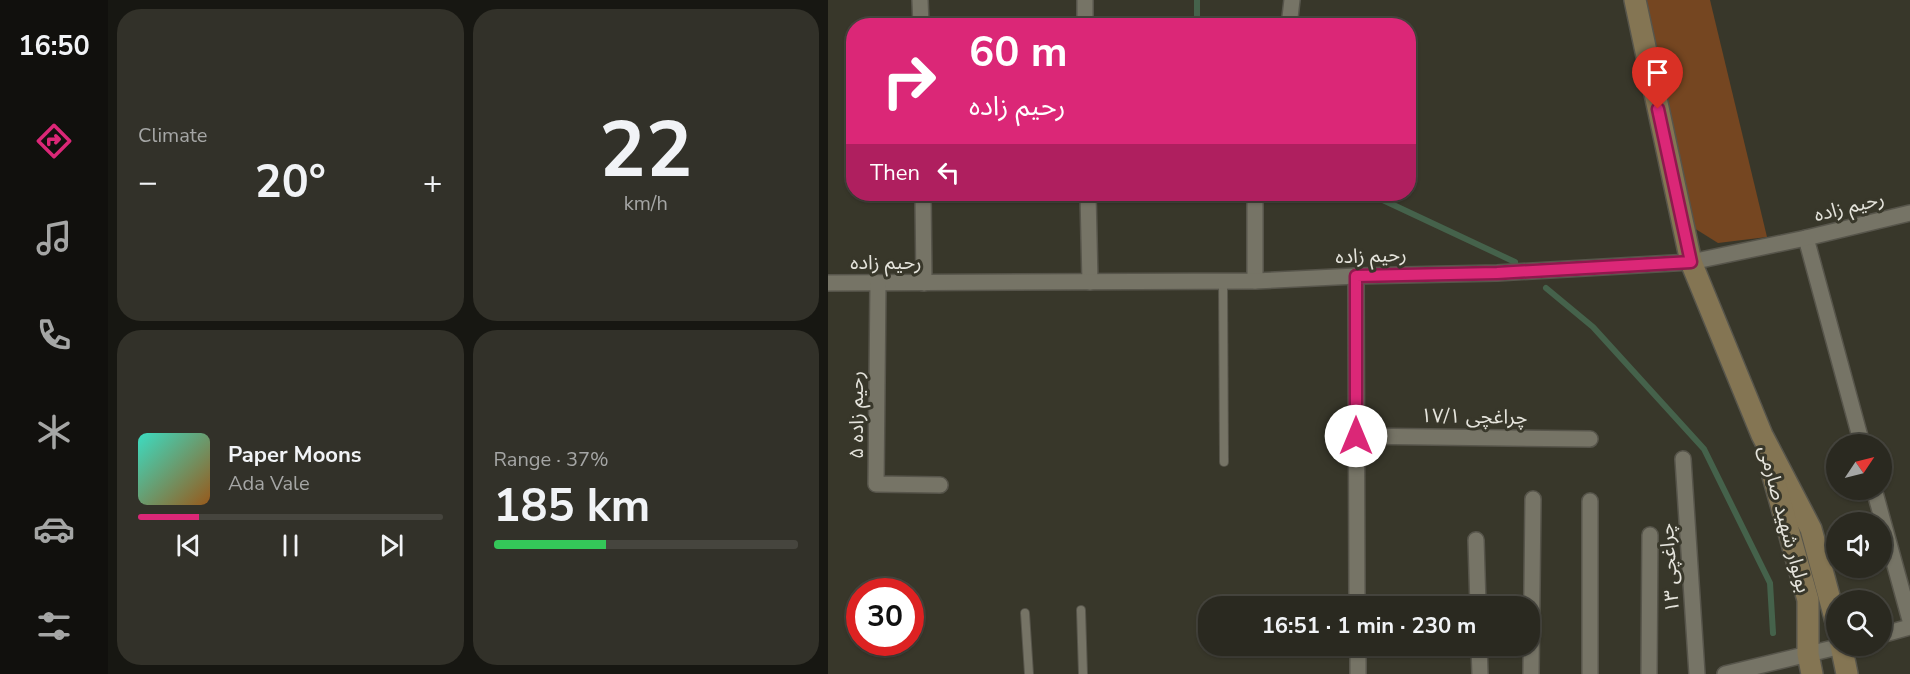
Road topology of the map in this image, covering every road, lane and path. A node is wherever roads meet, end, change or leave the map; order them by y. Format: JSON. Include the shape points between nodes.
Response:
{"nodes":[{"id":1,"x":920,"y":0,"type":"edge"},
{"id":2,"x":1085,"y":0,"type":"edge"},
{"id":3,"x":1292,"y":0,"type":"edge"},
{"id":4,"x":1635,"y":0,"type":"edge"},
{"id":5,"x":921,"y":18,"type":"edge"},
{"id":6,"x":1085,"y":18,"type":"edge"},
{"id":7,"x":1290,"y":18,"type":"edge"},
{"id":8,"x":923,"y":201,"type":"edge"},
{"id":9,"x":1088,"y":201,"type":"edge"},
{"id":10,"x":1255,"y":201,"type":"edge"},
{"id":11,"x":1910,"y":213,"type":"edge"},
{"id":12,"x":1806,"y":238,"type":"junction"},
{"id":13,"x":1691,"y":262,"type":"junction"},
{"id":14,"x":1356,"y":276,"type":"junction"},
{"id":15,"x":1223,"y":281,"type":"junction"},
{"id":16,"x":1255,"y":281,"type":"junction"},
{"id":17,"x":1090,"y":282,"type":"junction"},
{"id":18,"x":828,"y":283,"type":"edge"},
{"id":19,"x":878,"y":283,"type":"junction"},
{"id":20,"x":924,"y":283,"type":"junction"},
{"id":21,"x":1859,"y":434,"type":"edge"},
{"id":22,"x":1762,"y":435,"type":"junction"},
{"id":23,"x":1356,"y":436,"type":"junction"},
{"id":24,"x":1590,"y":439,"type":"dead end"},
{"id":25,"x":1683,"y":459,"type":"dead end"},
{"id":26,"x":1224,"y":462,"type":"dead end"},
{"id":27,"x":940,"y":485,"type":"dead end"},
{"id":28,"x":1533,"y":499,"type":"dead end"},
{"id":29,"x":1877,"y":500,"type":"edge"},
{"id":30,"x":1590,"y":501,"type":"dead end"},
{"id":31,"x":1650,"y":535,"type":"dead end"},
{"id":32,"x":1476,"y":540,"type":"dead end"},
{"id":33,"x":1827,"y":590,"type":"edge"},
{"id":34,"x":1357,"y":596,"type":"edge"},
{"id":35,"x":1478,"y":596,"type":"edge"},
{"id":36,"x":1081,"y":610,"type":"dead end"},
{"id":37,"x":1025,"y":613,"type":"dead end"},
{"id":38,"x":1910,"y":620,"type":"edge"},
{"id":39,"x":1910,"y":627,"type":"edge"},
{"id":40,"x":1892,"y":632,"type":"edge"},
{"id":41,"x":1826,"y":655,"type":"edge"},
{"id":42,"x":1358,"y":656,"type":"edge"},
{"id":43,"x":1479,"y":656,"type":"edge"},
{"id":44,"x":1845,"y":656,"type":"edge"},
{"id":45,"x":1810,"y":664,"type":"edge"},
{"id":46,"x":1029,"y":674,"type":"edge"},
{"id":47,"x":1083,"y":674,"type":"edge"},
{"id":48,"x":1358,"y":674,"type":"edge"},
{"id":49,"x":1480,"y":674,"type":"edge"},
{"id":50,"x":1532,"y":674,"type":"edge"},
{"id":51,"x":1590,"y":674,"type":"edge"},
{"id":52,"x":1649,"y":674,"type":"edge"},
{"id":53,"x":1697,"y":674,"type":"edge"},
{"id":54,"x":1725,"y":674,"type":"edge"},
{"id":55,"x":1847,"y":674,"type":"edge"}],
"edges":[{"from":1,"to":5,"type":"street"},
{"from":2,"to":6,"type":"street"},
{"from":3,"to":7,"type":"street"},
{"from":4,"to":13,"type":"main road","name":"بولوار شهید صارمی"},
{"from":8,"to":20,"type":"street"},
{"from":9,"to":17,"type":"street"},
{"from":10,"to":16,"type":"street"},
{"from":11,"to":12,"type":"street","name":"رحیم زاده"},
{"from":12,"to":13,"type":"street","name":"رحیم زاده"},
{"from":12,"to":21,"type":"street"},
{"from":13,"to":14,"type":"street","name":"رحیم زاده"},
{"from":13,"to":22,"type":"main road","name":"بولوار شهید صارمی"},
{"from":14,"to":16,"type":"street","name":"رحیم زاده"},
{"from":14,"to":23,"type":"street"},
{"from":15,"to":16,"type":"street","name":"رحیم زاده"},
{"from":15,"to":17,"type":"street","name":"رحیم زاده"},
{"from":15,"to":26,"type":"lane"},
{"from":17,"to":20,"type":"street","name":"رحیم زاده"},
{"from":18,"to":19,"type":"street","name":"رحیم زاده"},
{"from":19,"to":20,"type":"street","name":"رحیم زاده"},
{"from":19,"to":27,"type":"street","name":"رحیم زاده ۵","via":[[876,484]]},
{"from":22,"to":33,"type":"main road","name":"بولوار شهید صارمی","via":[[1811,529]]},
{"from":22,"to":45,"type":"main road","name":"بولوار شهید صارمی","via":[[1808,600]]},
{"from":23,"to":24,"type":"street","name":"چراغچی ۱۷/۱"},
{"from":23,"to":34,"type":"street"},
{"from":25,"to":53,"type":"street","name":"چراغچی ۱۳"},
{"from":28,"to":50,"type":"street"},
{"from":29,"to":38,"type":"street"},
{"from":30,"to":51,"type":"street"},
{"from":31,"to":52,"type":"street"},
{"from":32,"to":35,"type":"street"},
{"from":36,"to":47,"type":"lane"},
{"from":37,"to":46,"type":"lane"},
{"from":39,"to":40,"type":"street"},
{"from":41,"to":45,"type":"street"},
{"from":42,"to":48,"type":"street"},
{"from":43,"to":49,"type":"street"},
{"from":44,"to":55,"type":"main road"},
{"from":45,"to":54,"type":"street"}]}
